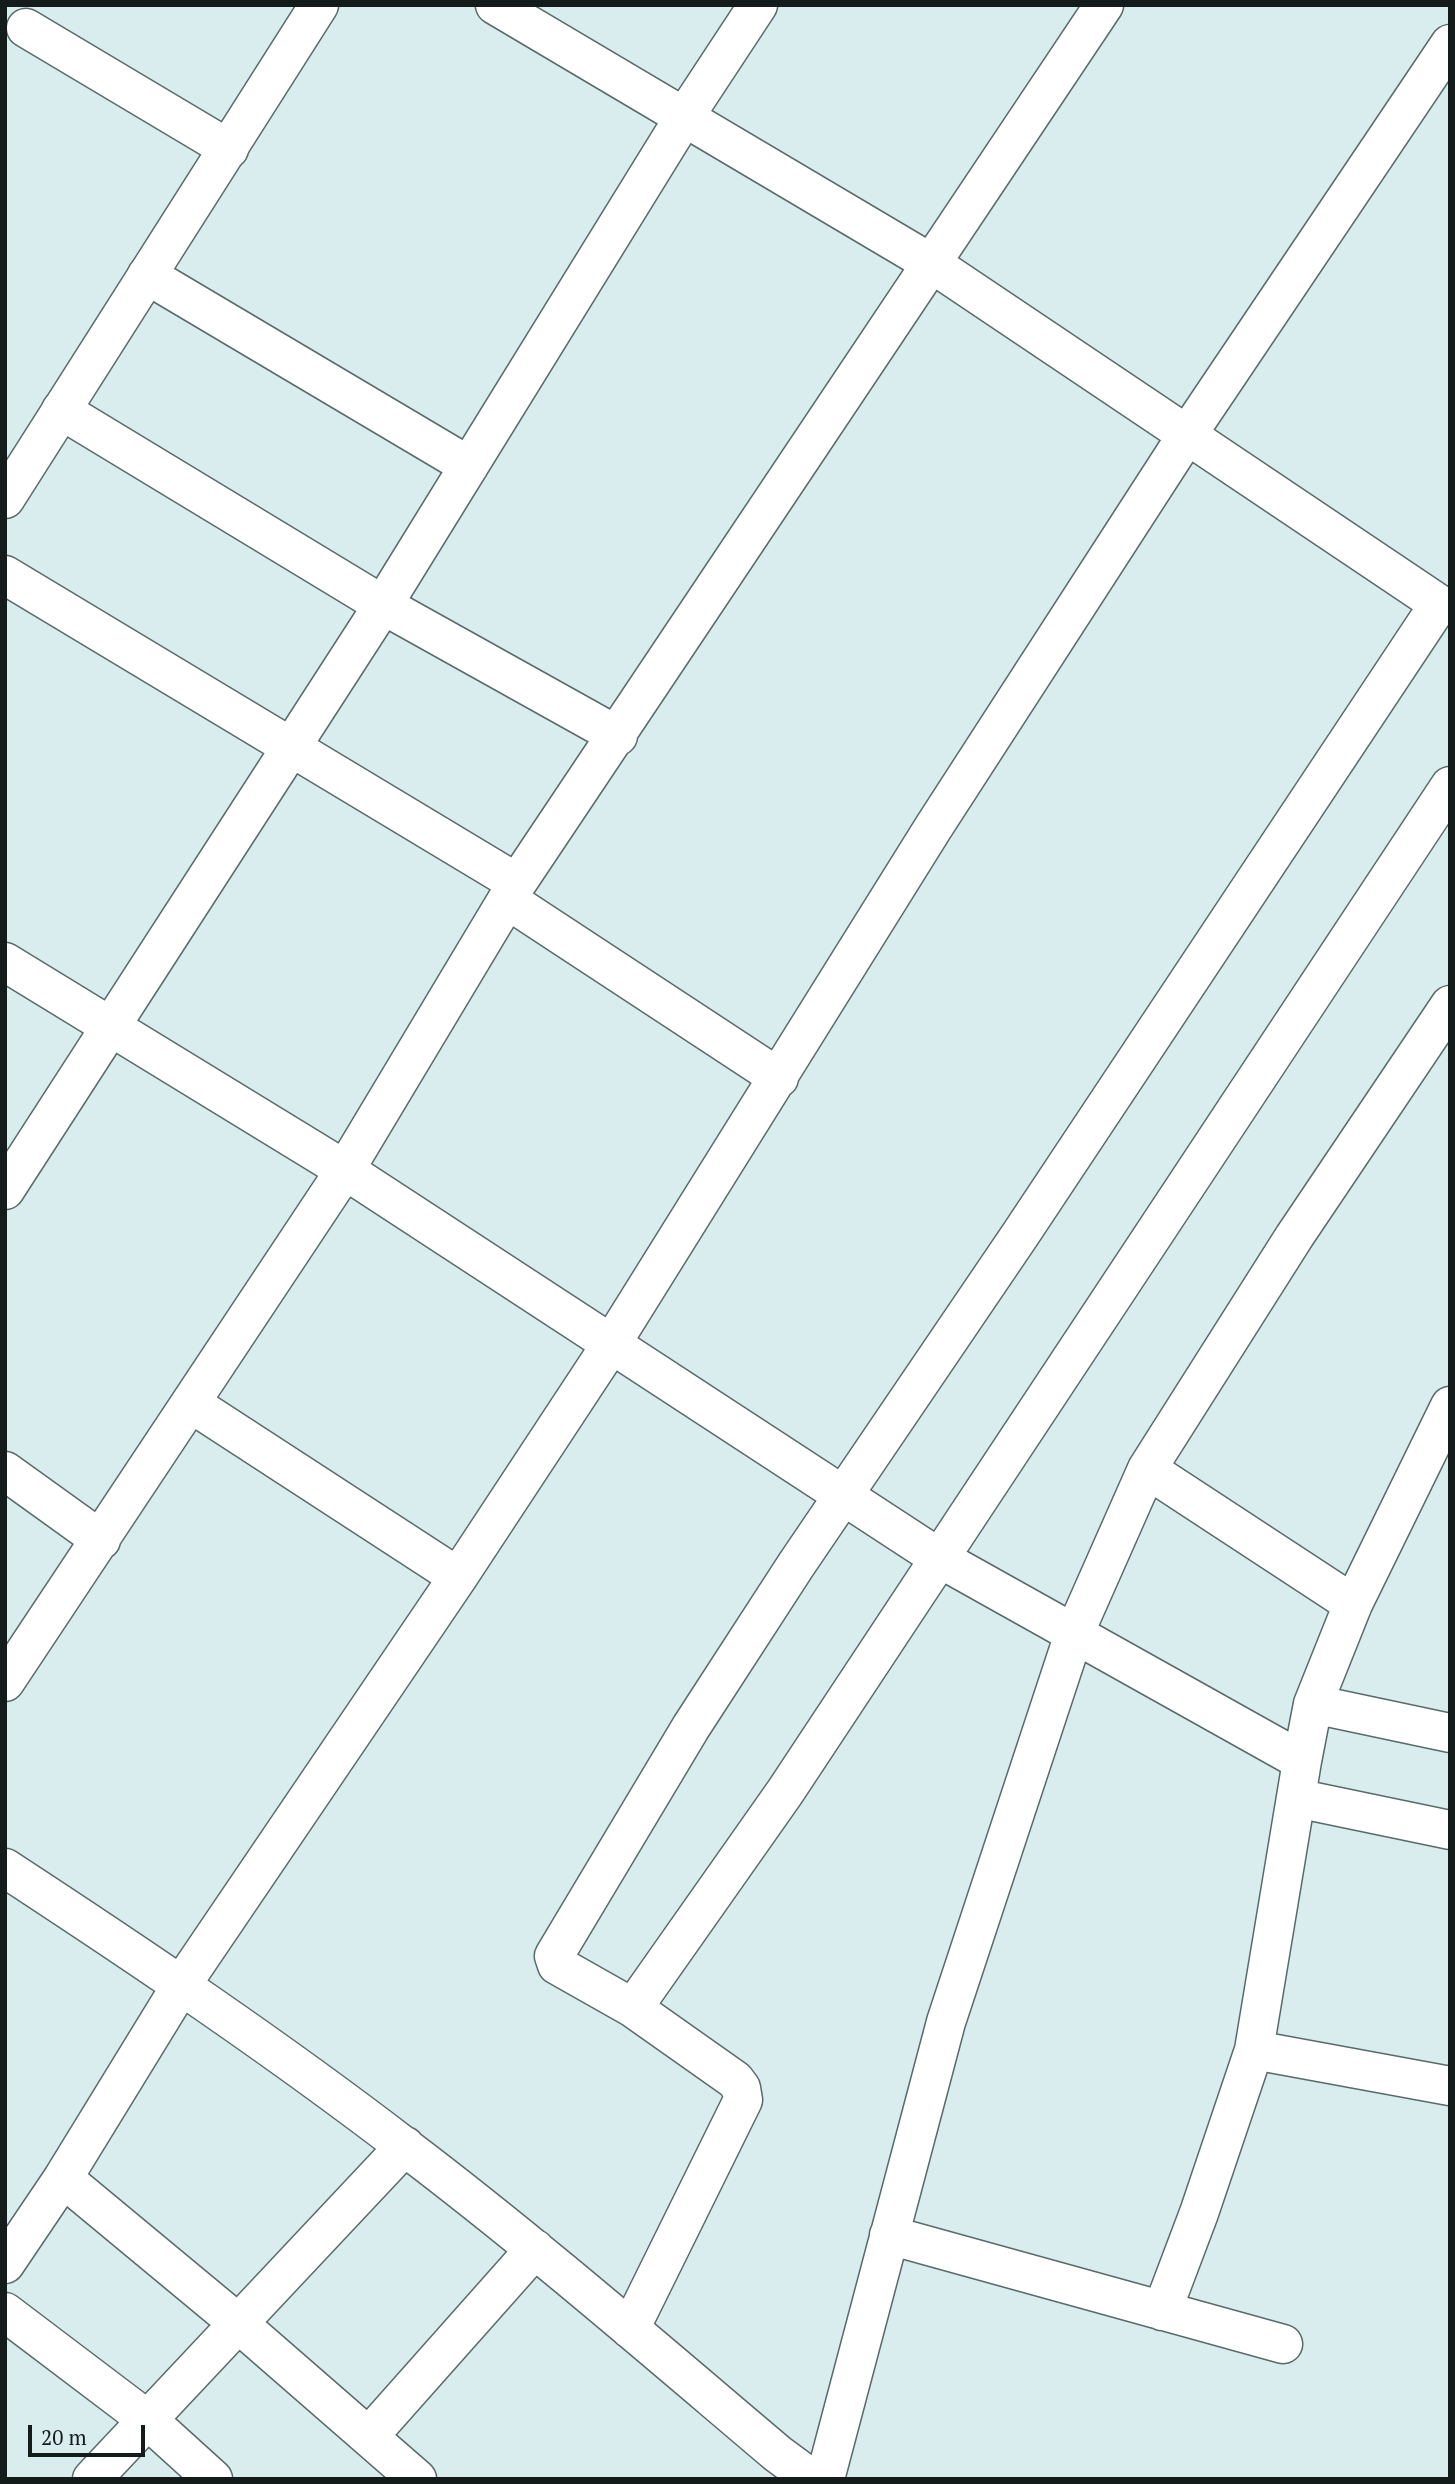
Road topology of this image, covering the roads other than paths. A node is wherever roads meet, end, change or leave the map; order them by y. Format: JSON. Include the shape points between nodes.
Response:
{"nodes":[{"id":1,"x":319,"y":5,"type":"edge"},
{"id":2,"x":495,"y":5,"type":"edge"},
{"id":3,"x":758,"y":5,"type":"edge"},
{"id":4,"x":1104,"y":5,"type":"edge"},
{"id":5,"x":26,"y":29,"type":"dead end"},
{"id":6,"x":1450,"y":44,"type":"edge"},
{"id":7,"x":683,"y":119,"type":"junction"},
{"id":8,"x":229,"y":149,"type":"junction"},
{"id":9,"x":934,"y":265,"type":"junction"},
{"id":10,"x":147,"y":275,"type":"junction"},
{"id":11,"x":61,"y":410,"type":"junction"},
{"id":12,"x":1187,"y":435,"type":"junction"},
{"id":13,"x":469,"y":466,"type":"junction"},
{"id":14,"x":5,"y":499,"type":"edge"},
{"id":15,"x":5,"y":575,"type":"edge"},
{"id":16,"x":1446,"y":601,"type":"edge"},
{"id":17,"x":383,"y":605,"type":"junction"},
{"id":18,"x":618,"y":736,"type":"junction"},
{"id":19,"x":292,"y":746,"type":"junction"},
{"id":20,"x":1450,"y":786,"type":"edge"},
{"id":21,"x":512,"y":891,"type":"junction"},
{"id":22,"x":5,"y":962,"type":"edge"},
{"id":23,"x":1450,"y":1005,"type":"edge"},
{"id":24,"x":110,"y":1025,"type":"junction"},
{"id":25,"x":779,"y":1078,"type":"junction"},
{"id":26,"x":345,"y":1170,"type":"junction"},
{"id":27,"x":5,"y":1190,"type":"edge"},
{"id":28,"x":610,"y":1346,"type":"junction"},
{"id":29,"x":192,"y":1404,"type":"junction"},
{"id":30,"x":1450,"y":1406,"type":"edge"},
{"id":31,"x":1147,"y":1469,"type":"junction"},
{"id":32,"x":5,"y":1471,"type":"edge"},
{"id":33,"x":843,"y":1496,"type":"junction"},
{"id":34,"x":101,"y":1539,"type":"junction"},
{"id":35,"x":939,"y":1558,"type":"junction"},
{"id":36,"x":458,"y":1577,"type":"junction"},
{"id":37,"x":1353,"y":1604,"type":"junction"},
{"id":38,"x":1074,"y":1634,"type":"junction"},
{"id":39,"x":5,"y":1682,"type":"edge"},
{"id":40,"x":1313,"y":1704,"type":"junction"},
{"id":41,"x":1450,"y":1733,"type":"edge"},
{"id":42,"x":1299,"y":1779,"type":"junction"},
{"id":43,"x":1450,"y":1830,"type":"edge"},
{"id":44,"x":5,"y":1868,"type":"edge"},
{"id":45,"x":181,"y":1984,"type":"junction"},
{"id":46,"x":634,"y":2008,"type":"junction"},
{"id":47,"x":1254,"y":2050,"type":"junction"},
{"id":48,"x":1450,"y":2086,"type":"edge"},
{"id":49,"x":405,"y":2147,"type":"junction"},
{"id":50,"x":63,"y":2178,"type":"junction"},
{"id":51,"x":889,"y":2235,"type":"junction"},
{"id":52,"x":535,"y":2249,"type":"junction"},
{"id":53,"x":5,"y":2264,"type":"edge"},
{"id":54,"x":1162,"y":2311,"type":"junction"},
{"id":55,"x":5,"y":2312,"type":"edge"},
{"id":56,"x":239,"y":2324,"type":"junction"},
{"id":57,"x":630,"y":2329,"type":"junction"},
{"id":58,"x":1283,"y":2344,"type":"dead end"},
{"id":59,"x":149,"y":2421,"type":"junction"},
{"id":60,"x":369,"y":2436,"type":"junction"},
{"id":61,"x":767,"y":2466,"type":"edge"},
{"id":62,"x":92,"y":2479,"type":"edge"},
{"id":63,"x":213,"y":2479,"type":"edge"},
{"id":64,"x":417,"y":2479,"type":"edge"},
{"id":65,"x":812,"y":2479,"type":"edge"},
{"id":66,"x":825,"y":2479,"type":"edge"}],
"edges":[{"from":1,"to":8,"type":"street"},
{"from":2,"to":7,"type":"street"},
{"from":3,"to":7,"type":"street"},
{"from":4,"to":9,"type":"street"},
{"from":5,"to":8,"type":"street"},
{"from":6,"to":12,"type":"street"},
{"from":7,"to":9,"type":"street"},
{"from":7,"to":13,"type":"street"},
{"from":8,"to":10,"type":"street"},
{"from":9,"to":12,"type":"street"},
{"from":9,"to":18,"type":"street"},
{"from":10,"to":11,"type":"street"},
{"from":10,"to":13,"type":"street"},
{"from":11,"to":14,"type":"street"},
{"from":11,"to":17,"type":"street"},
{"from":12,"to":16,"type":"street"},
{"from":12,"to":25,"type":"street","via":[[933,828]]},
{"from":13,"to":17,"type":"street"},
{"from":15,"to":19,"type":"street"},
{"from":16,"to":33,"type":"street"},
{"from":17,"to":18,"type":"street"},
{"from":17,"to":19,"type":"street"},
{"from":18,"to":21,"type":"street"},
{"from":19,"to":21,"type":"street"},
{"from":19,"to":24,"type":"street"},
{"from":20,"to":35,"type":"street"},
{"from":21,"to":25,"type":"street"},
{"from":21,"to":26,"type":"street"},
{"from":22,"to":24,"type":"street"},
{"from":23,"to":31,"type":"street","via":[[1294,1237]]},
{"from":24,"to":26,"type":"street"},
{"from":24,"to":27,"type":"street"},
{"from":25,"to":28,"type":"street"},
{"from":26,"to":28,"type":"street"},
{"from":26,"to":29,"type":"street"},
{"from":28,"to":33,"type":"street"},
{"from":28,"to":36,"type":"street"},
{"from":29,"to":34,"type":"street"},
{"from":29,"to":36,"type":"street"},
{"from":30,"to":37,"type":"street"},
{"from":31,"to":37,"type":"street"},
{"from":31,"to":38,"type":"street"},
{"from":32,"to":34,"type":"street"},
{"from":33,"to":35,"type":"street"},
{"from":33,"to":46,"type":"street","via":[[691,1727],[554,1956],[557,1965]]},
{"from":34,"to":39,"type":"street"},
{"from":35,"to":38,"type":"street"},
{"from":35,"to":46,"type":"street","via":[[785,1792]]},
{"from":36,"to":45,"type":"street"},
{"from":37,"to":40,"type":"street"},
{"from":38,"to":42,"type":"street"},
{"from":38,"to":51,"type":"street","via":[[946,2022]]},
{"from":40,"to":41,"type":"street"},
{"from":40,"to":42,"type":"street"},
{"from":42,"to":43,"type":"street"},
{"from":42,"to":47,"type":"street"},
{"from":44,"to":45,"type":"street"},
{"from":45,"to":49,"type":"street"},
{"from":45,"to":50,"type":"street"},
{"from":46,"to":57,"type":"street","via":[[735,2080],[744,2094]]},
{"from":47,"to":48,"type":"street"},
{"from":47,"to":54,"type":"street"},
{"from":49,"to":52,"type":"street"},
{"from":49,"to":56,"type":"street"},
{"from":50,"to":53,"type":"street"},
{"from":50,"to":56,"type":"street"},
{"from":51,"to":54,"type":"street"},
{"from":51,"to":66,"type":"street"},
{"from":52,"to":57,"type":"street"},
{"from":52,"to":60,"type":"street"},
{"from":54,"to":58,"type":"street"},
{"from":55,"to":59,"type":"street"},
{"from":56,"to":59,"type":"street"},
{"from":56,"to":60,"type":"street"},
{"from":57,"to":61,"type":"street"},
{"from":59,"to":62,"type":"street"},
{"from":59,"to":63,"type":"street"},
{"from":60,"to":64,"type":"street"},
{"from":61,"to":65,"type":"street"}]}
